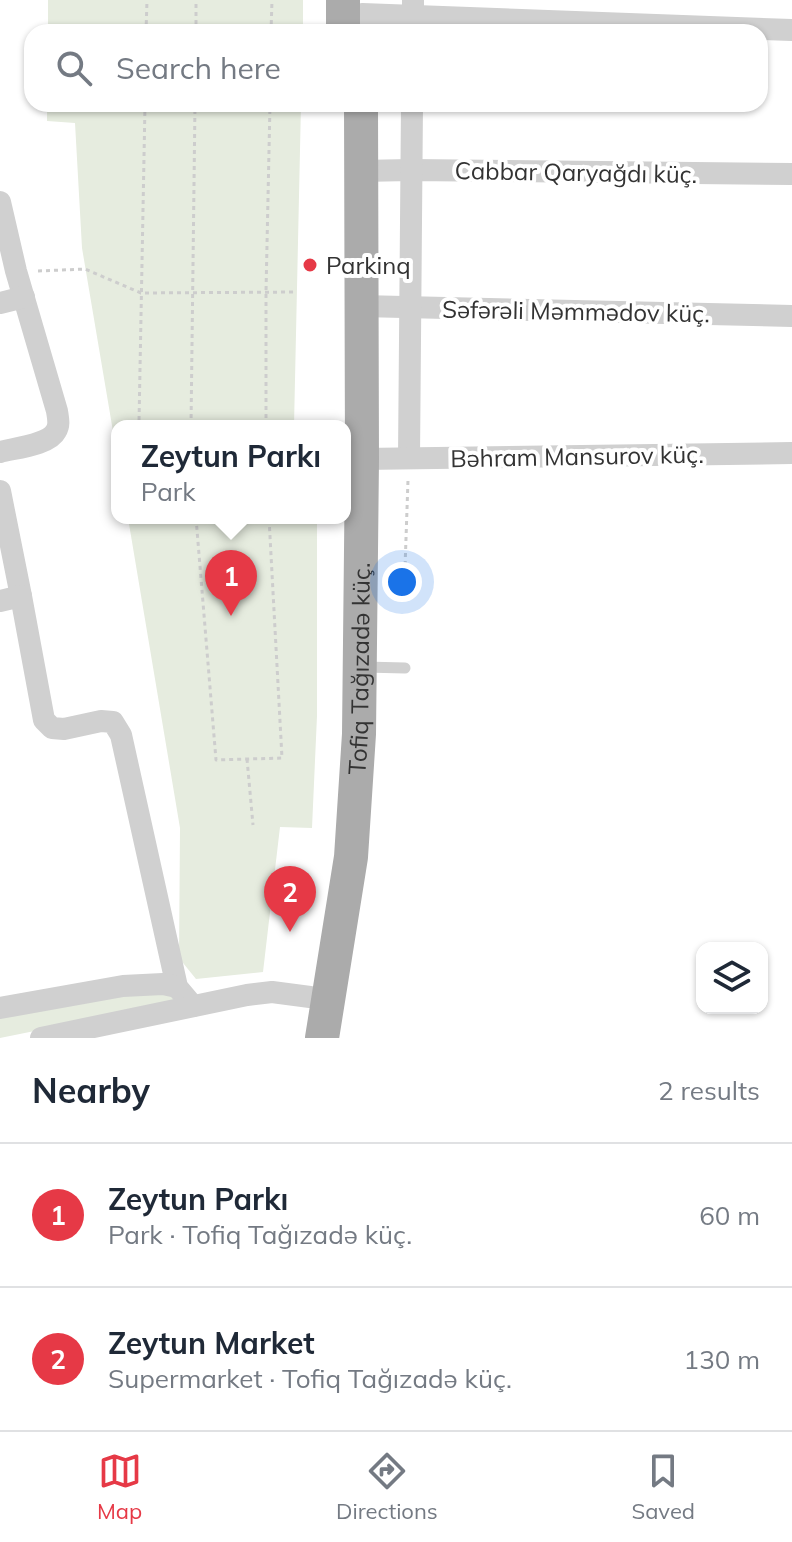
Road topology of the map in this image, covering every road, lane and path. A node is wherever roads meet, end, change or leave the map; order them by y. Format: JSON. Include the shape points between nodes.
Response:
{"nodes":[{"id":1,"x":147,"y":0,"type":"edge"},
{"id":2,"x":196,"y":0,"type":"edge"},
{"id":3,"x":272,"y":0,"type":"edge"},
{"id":4,"x":354,"y":16,"type":"edge"},
{"id":5,"x":413,"y":16,"type":"edge"},
{"id":6,"x":146,"y":24,"type":"edge"},
{"id":7,"x":196,"y":24,"type":"edge"},
{"id":8,"x":271,"y":24,"type":"edge"},
{"id":9,"x":630,"y":24,"type":"edge"},
{"id":10,"x":768,"y":29,"type":"edge"},
{"id":11,"x":792,"y":30,"type":"edge"},
{"id":12,"x":145,"y":112,"type":"edge"},
{"id":13,"x":195,"y":112,"type":"edge"},
{"id":14,"x":270,"y":112,"type":"edge"},
{"id":15,"x":342,"y":112,"type":"edge"},
{"id":16,"x":361,"y":112,"type":"edge"},
{"id":17,"x":412,"y":112,"type":"edge"},
{"id":18,"x":411,"y":170,"type":"junction"},
{"id":19,"x":360,"y":171,"type":"junction"},
{"id":20,"x":792,"y":174,"type":"edge"},
{"id":21,"x":0,"y":202,"type":"edge"},
{"id":22,"x":16,"y":271,"type":"junction"},
{"id":23,"x":266,"y":292,"type":"junction"},
{"id":24,"x":297,"y":292,"type":"dead end"},
{"id":25,"x":141,"y":293,"type":"junction"},
{"id":26,"x":191,"y":293,"type":"junction"},
{"id":27,"x":24,"y":297,"type":"junction"},
{"id":28,"x":0,"y":303,"type":"edge"},
{"id":29,"x":361,"y":306,"type":"junction"},
{"id":30,"x":412,"y":307,"type":"junction"},
{"id":31,"x":792,"y":316,"type":"edge"},
{"id":32,"x":139,"y":420,"type":"edge"},
{"id":33,"x":191,"y":420,"type":"edge"},
{"id":34,"x":266,"y":420,"type":"edge"},
{"id":35,"x":342,"y":420,"type":"edge"},
{"id":36,"x":0,"y":452,"type":"edge"},
{"id":37,"x":792,"y":453,"type":"edge"},
{"id":38,"x":409,"y":458,"type":"junction"},
{"id":39,"x":362,"y":459,"type":"junction"},
{"id":40,"x":0,"y":491,"type":"edge"},
{"id":41,"x":196,"y":524,"type":"edge"},
{"id":42,"x":269,"y":524,"type":"edge"},
{"id":43,"x":342,"y":524,"type":"edge"},
{"id":44,"x":404,"y":597,"type":"dead end"},
{"id":45,"x":10,"y":598,"type":"edge"},
{"id":46,"x":359,"y":666,"type":"junction"},
{"id":47,"x":405,"y":668,"type":"dead end"},
{"id":48,"x":247,"y":759,"type":"junction"},
{"id":49,"x":253,"y":825,"type":"dead end"},
{"id":50,"x":177,"y":987,"type":"junction"},
{"id":51,"x":310,"y":997,"type":"junction"},
{"id":52,"x":193,"y":1006,"type":"junction"},
{"id":53,"x":0,"y":1008,"type":"edge"},
{"id":54,"x":41,"y":1038,"type":"edge"},
{"id":55,"x":302,"y":1038,"type":"edge"},
{"id":56,"x":322,"y":1038,"type":"edge"}],
"edges":[{"from":1,"to":6,"type":"path"},
{"from":2,"to":7,"type":"path"},
{"from":3,"to":8,"type":"path"},
{"from":4,"to":5,"type":"street"},
{"from":5,"to":9,"type":"street"},
{"from":10,"to":11,"type":"street"},
{"from":12,"to":25,"type":"path"},
{"from":13,"to":26,"type":"path"},
{"from":14,"to":23,"type":"path"},
{"from":15,"to":35,"type":"main road"},
{"from":16,"to":19,"type":"main road","name":"Tofiq Tağızadə küç."},
{"from":17,"to":18,"type":"street"},
{"from":18,"to":19,"type":"street","name":"Cabbar Qaryağdı küç."},
{"from":18,"to":20,"type":"street","name":"Cabbar Qaryağdı küç."},
{"from":18,"to":30,"type":"street"},
{"from":19,"to":29,"type":"main road","name":"Tofiq Tağızadə küç."},
{"from":21,"to":22,"type":"street"},
{"from":22,"to":25,"type":"path","via":[[85,269]]},
{"from":22,"to":27,"type":"street"},
{"from":23,"to":24,"type":"path"},
{"from":23,"to":26,"type":"path"},
{"from":23,"to":34,"type":"path"},
{"from":25,"to":26,"type":"path"},
{"from":25,"to":32,"type":"path"},
{"from":26,"to":33,"type":"path"},
{"from":27,"to":28,"type":"street"},
{"from":27,"to":36,"type":"street","via":[[58,425],[46,441]]},
{"from":29,"to":30,"type":"street","name":"Səfərəli Məmmədov küç."},
{"from":29,"to":39,"type":"main road","name":"Tofiq Tağızadə küç."},
{"from":30,"to":31,"type":"street","name":"Səfərəli Məmmədov küç."},
{"from":30,"to":38,"type":"street"},
{"from":37,"to":38,"type":"street","name":"Bəhram Mansurov küç."},
{"from":38,"to":39,"type":"street","name":"Bəhram Mansurov küç."},
{"from":38,"to":44,"type":"path"},
{"from":39,"to":46,"type":"main road","name":"Tofiq Tağızadə küç."},
{"from":40,"to":45,"type":"street"},
{"from":41,"to":48,"type":"path","via":[[216,760]]},
{"from":42,"to":48,"type":"path","via":[[282,758]]},
{"from":43,"to":51,"type":"main road","name":"Tofiq Tağızadə küç.","via":[[339,797]]},
{"from":45,"to":50,"type":"street","via":[[44,720],[52,728],[64,729],[113,722],[121,735]]},
{"from":46,"to":47,"type":"lane"},
{"from":46,"to":56,"type":"main road","name":"Tofiq Tağızadə küç.","via":[[351,857]]},
{"from":48,"to":49,"type":"path"},
{"from":50,"to":52,"type":"street"},
{"from":50,"to":53,"type":"street","via":[[123,986]]},
{"from":51,"to":52,"type":"street","via":[[272,992]]},
{"from":51,"to":55,"type":"main road","name":"Tofiq Tağızadə küç."},
{"from":52,"to":54,"type":"street"}]}
